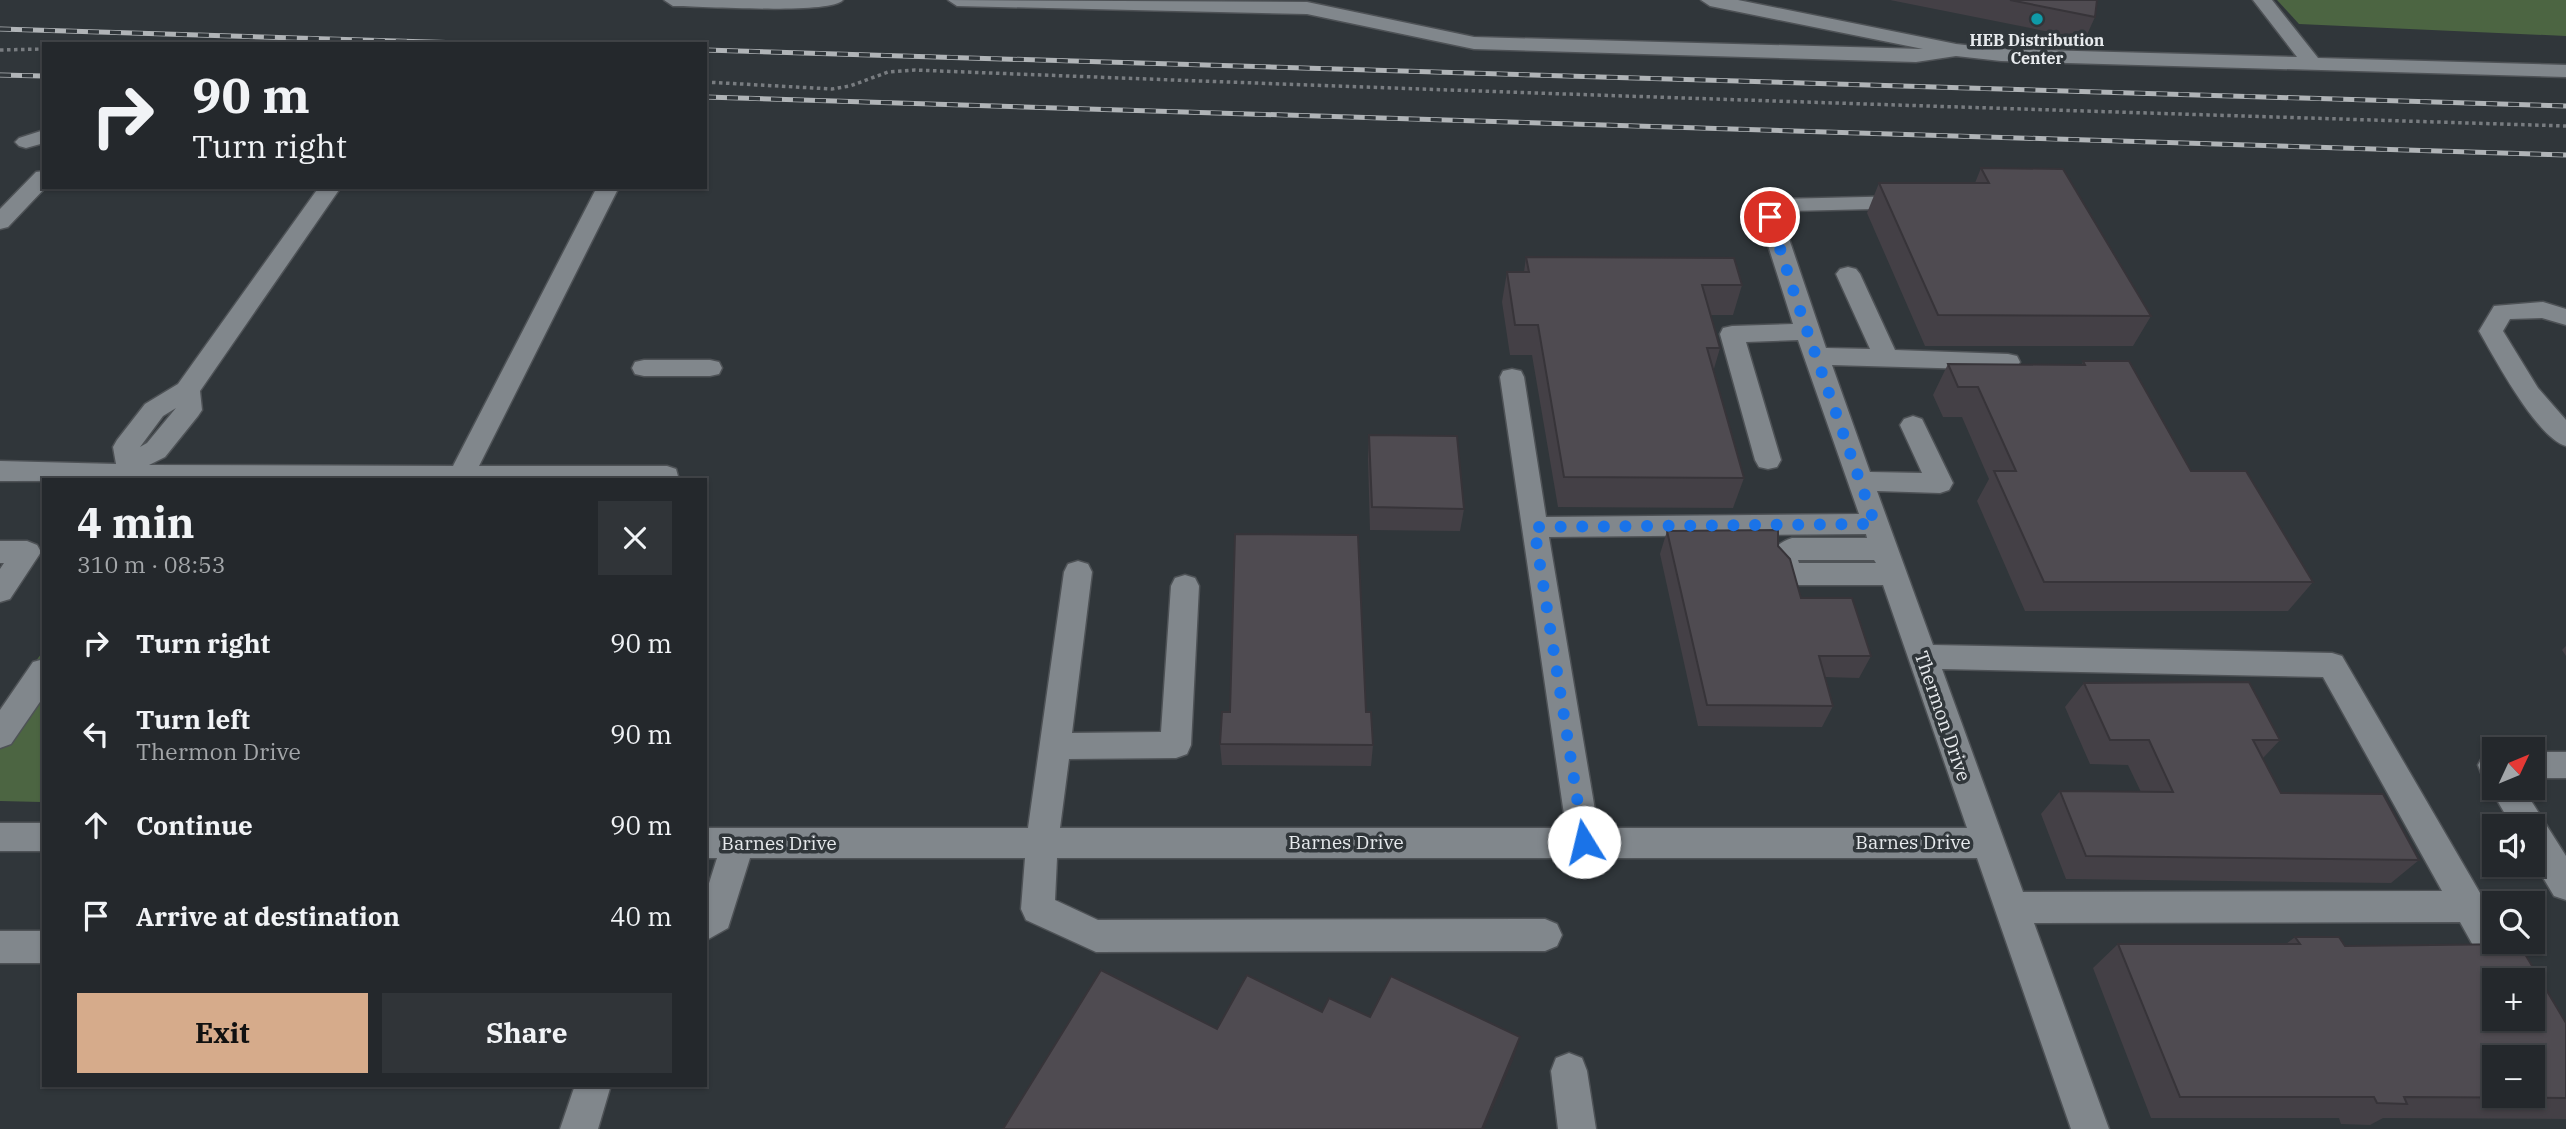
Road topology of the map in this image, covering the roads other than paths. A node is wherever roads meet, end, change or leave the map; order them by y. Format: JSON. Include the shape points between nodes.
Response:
{"nodes":[{"id":1,"x":673,"y":0,"type":"edge"},
{"id":2,"x":834,"y":0,"type":"edge"},
{"id":3,"x":957,"y":0,"type":"edge"},
{"id":4,"x":1710,"y":0,"type":"edge"},
{"id":5,"x":2262,"y":0,"type":"edge"},
{"id":6,"x":1797,"y":18,"type":"junction"},
{"id":7,"x":1956,"y":50,"type":"junction"},
{"id":8,"x":1787,"y":52,"type":"junction"},
{"id":9,"x":2312,"y":64,"type":"junction"},
{"id":10,"x":2566,"y":71,"type":"edge"},
{"id":11,"x":42,"y":179,"type":"edge"},
{"id":12,"x":329,"y":189,"type":"edge"},
{"id":13,"x":607,"y":189,"type":"edge"},
{"id":14,"x":1921,"y":204,"type":"edge"},
{"id":15,"x":0,"y":222,"type":"edge"},
{"id":16,"x":1848,"y":274,"type":"dead end"},
{"id":17,"x":2566,"y":317,"type":"edge"},
{"id":18,"x":1811,"y":344,"type":"junction"},
{"id":19,"x":1886,"y":358,"type":"junction"},
{"id":20,"x":2008,"y":362,"type":"edge"},
{"id":21,"x":644,"y":368,"type":"dead end"},
{"id":22,"x":710,"y":368,"type":"dead end"},
{"id":23,"x":1512,"y":377,"type":"dead end"},
{"id":24,"x":1913,"y":425,"type":"dead end"},
{"id":25,"x":2566,"y":437,"type":"edge"},
{"id":26,"x":1768,"y":460,"type":"dead end"},
{"id":27,"x":127,"y":469,"type":"junction"},
{"id":28,"x":0,"y":471,"type":"edge"},
{"id":29,"x":461,"y":476,"type":"junction"},
{"id":30,"x":175,"y":477,"type":"edge"},
{"id":31,"x":666,"y":478,"type":"edge"},
{"id":32,"x":1860,"y":481,"type":"junction"},
{"id":33,"x":1534,"y":527,"type":"junction"},
{"id":34,"x":1884,"y":549,"type":"junction"},
{"id":35,"x":0,"y":552,"type":"edge"},
{"id":36,"x":1079,"y":572,"type":"dead end"},
{"id":37,"x":1185,"y":586,"type":"dead end"},
{"id":38,"x":0,"y":591,"type":"edge"},
{"id":39,"x":1922,"y":657,"type":"junction"},
{"id":40,"x":42,"y":674,"type":"edge"},
{"id":41,"x":0,"y":735,"type":"edge"},
{"id":42,"x":1055,"y":746,"type":"junction"},
{"id":43,"x":2545,"y":765,"type":"edge"},
{"id":44,"x":2566,"y":765,"type":"edge"},
{"id":45,"x":42,"y":834,"type":"edge"},
{"id":46,"x":0,"y":837,"type":"edge"},
{"id":47,"x":1042,"y":842,"type":"junction"},
{"id":48,"x":1584,"y":842,"type":"junction"},
{"id":49,"x":721,"y":843,"type":"edge"},
{"id":50,"x":1987,"y":843,"type":"junction"},
{"id":51,"x":2545,"y":851,"type":"edge"},
{"id":52,"x":2566,"y":885,"type":"edge"},
{"id":53,"x":2467,"y":906,"type":"junction"},
{"id":54,"x":2010,"y":908,"type":"junction"},
{"id":55,"x":707,"y":924,"type":"edge"},
{"id":56,"x":1545,"y":935,"type":"dead end"},
{"id":57,"x":0,"y":947,"type":"edge"},
{"id":58,"x":42,"y":947,"type":"edge"},
{"id":59,"x":2504,"y":968,"type":"edge"},
{"id":60,"x":1569,"y":1071,"type":"dead end"},
{"id":61,"x":592,"y":1087,"type":"edge"},
{"id":62,"x":579,"y":1129,"type":"edge"},
{"id":63,"x":1577,"y":1129,"type":"edge"},
{"id":64,"x":2090,"y":1129,"type":"edge"}],
"edges":[{"from":1,"to":2,"type":"street"},
{"from":3,"to":8,"type":"street","via":[[1307,8],[1474,43]]},
{"from":4,"to":6,"type":"street"},
{"from":5,"to":9,"type":"street"},
{"from":6,"to":7,"type":"street"},
{"from":6,"to":8,"type":"street","via":[[1776,34]]},
{"from":7,"to":8,"type":"street","via":[[1916,56]]},
{"from":7,"to":9,"type":"street","via":[[2121,60]]},
{"from":9,"to":10,"type":"street"},
{"from":11,"to":15,"type":"street"},
{"from":12,"to":27,"type":"street","via":[[187,390],[189,410],[156,450]]},
{"from":13,"to":29,"type":"street"},
{"from":14,"to":18,"type":"street","name":"Thermon Drive","via":[[1783,204],[1770,217]]},
{"from":16,"to":19,"type":"street"},
{"from":17,"to":25,"type":"street","via":[[2543,310],[2502,311],[2491,331],[2529,394]]},
{"from":18,"to":19,"type":"street"},
{"from":18,"to":26,"type":"street","via":[[1732,334]]},
{"from":18,"to":32,"type":"street","name":"Thermon Drive"},
{"from":19,"to":20,"type":"street"},
{"from":21,"to":22,"type":"street"},
{"from":23,"to":33,"type":"street"},
{"from":24,"to":32,"type":"street","via":[[1940,483]]},
{"from":27,"to":28,"type":"street"},
{"from":27,"to":30,"type":"street"},
{"from":29,"to":30,"type":"street"},
{"from":29,"to":31,"type":"street"},
{"from":32,"to":34,"type":"street","name":"Thermon Drive"},
{"from":33,"to":34,"type":"street"},
{"from":33,"to":48,"type":"street"},
{"from":34,"to":39,"type":"street","name":"Thermon Drive"},
{"from":35,"to":38,"type":"street","via":[[27,552]]},
{"from":36,"to":42,"type":"street"},
{"from":37,"to":42,"type":"street","via":[[1176,745]]},
{"from":39,"to":50,"type":"street","name":"Thermon Drive"},
{"from":39,"to":53,"type":"street","via":[[2332,665]]},
{"from":40,"to":41,"type":"street"},
{"from":42,"to":47,"type":"street"},
{"from":43,"to":44,"type":"street"},
{"from":45,"to":46,"type":"street"},
{"from":47,"to":48,"type":"street","name":"Barnes Drive"},
{"from":47,"to":49,"type":"street","name":"Barnes Drive"},
{"from":47,"to":56,"type":"street","via":[[1038,909],[1096,936]]},
{"from":48,"to":50,"type":"street","name":"Barnes Drive"},
{"from":49,"to":55,"type":"street","via":[[716,917]]},
{"from":50,"to":54,"type":"street","name":"Thermon Drive"},
{"from":51,"to":52,"type":"street"},
{"from":53,"to":54,"type":"street"},
{"from":53,"to":59,"type":"street"},
{"from":54,"to":64,"type":"street","name":"Thermon Drive"},
{"from":57,"to":58,"type":"street"},
{"from":60,"to":63,"type":"street"},
{"from":61,"to":62,"type":"street"}]}
